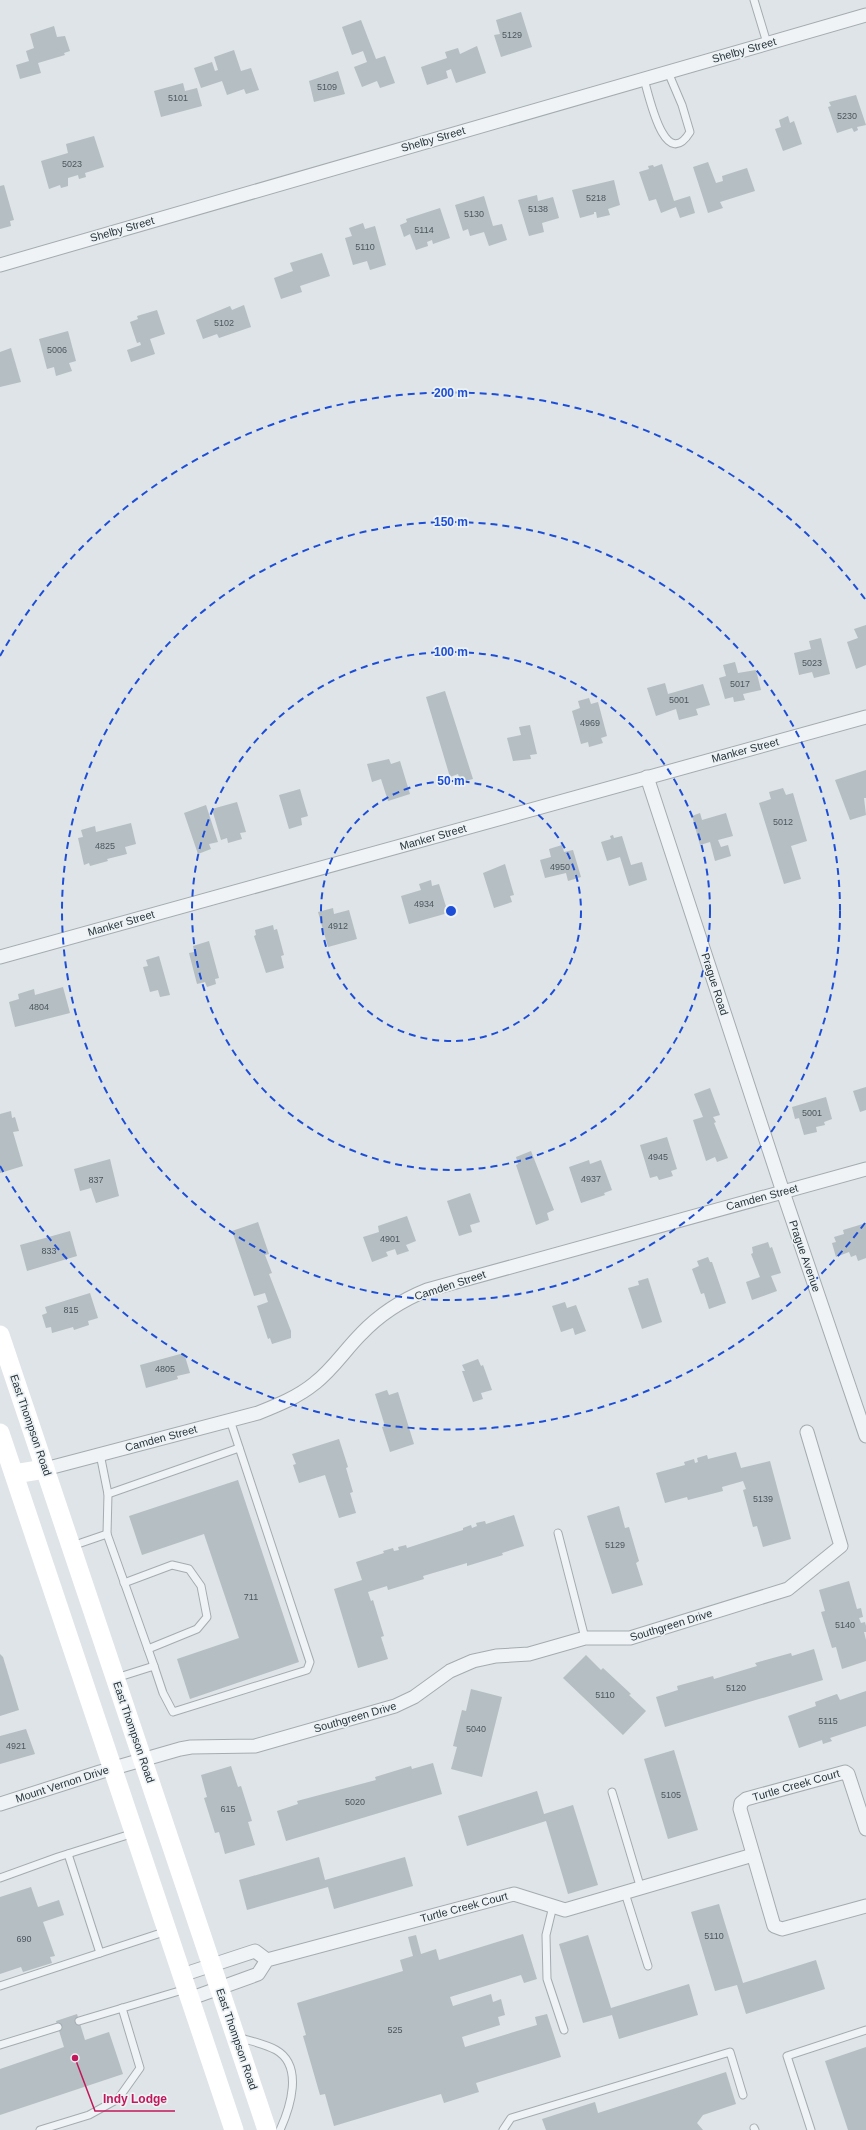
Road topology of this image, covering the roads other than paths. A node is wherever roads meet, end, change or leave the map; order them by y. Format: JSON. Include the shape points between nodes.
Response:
{"nodes":[{"id":1,"x":754,"y":0,"type":"edge"},
{"id":2,"x":866,"y":15,"type":"edge"},
{"id":3,"x":767,"y":43,"type":"junction"},
{"id":4,"x":668,"y":72,"type":"junction"},
{"id":5,"x":644,"y":79,"type":"junction"},
{"id":6,"x":0,"y":265,"type":"edge"},
{"id":7,"x":866,"y":717,"type":"edge"},
{"id":8,"x":647,"y":777,"type":"junction"},
{"id":9,"x":0,"y":957,"type":"edge"},
{"id":10,"x":866,"y":1169,"type":"edge"},
{"id":11,"x":783,"y":1192,"type":"junction"},
{"id":12,"x":0,"y":1335,"type":"edge"},
{"id":13,"x":230,"y":1420,"type":"junction"},
{"id":14,"x":807,"y":1432,"type":"dead end"},
{"id":15,"x":0,"y":1433,"type":"edge"},
{"id":16,"x":866,"y":1436,"type":"edge"},
{"id":17,"x":239,"y":1448,"type":"junction"},
{"id":18,"x":100,"y":1454,"type":"junction"},
{"id":19,"x":45,"y":1469,"type":"junction"},
{"id":20,"x":10,"y":1473,"type":"junction"},
{"id":21,"x":108,"y":1494,"type":"junction"},
{"id":22,"x":558,"y":1533,"type":"dead end"},
{"id":23,"x":107,"y":1534,"type":"junction"},
{"id":24,"x":72,"y":1546,"type":"junction"},
{"id":25,"x":124,"y":1583,"type":"junction"},
{"id":26,"x":585,"y":1638,"type":"junction"},
{"id":27,"x":148,"y":1649,"type":"junction"},
{"id":28,"x":154,"y":1666,"type":"junction"},
{"id":29,"x":116,"y":1678,"type":"junction"},
{"id":30,"x":144,"y":1760,"type":"junction"},
{"id":31,"x":119,"y":1767,"type":"junction"},
{"id":32,"x":612,"y":1792,"type":"dead end"},
{"id":33,"x":0,"y":1804,"type":"edge"},
{"id":34,"x":866,"y":1829,"type":"edge"},
{"id":35,"x":134,"y":1832,"type":"junction"},
{"id":36,"x":68,"y":1854,"type":"junction"},
{"id":37,"x":753,"y":1855,"type":"junction"},
{"id":38,"x":0,"y":1878,"type":"edge"},
{"id":39,"x":641,"y":1889,"type":"junction"},
{"id":40,"x":625,"y":1893,"type":"junction"},
{"id":41,"x":553,"y":1906,"type":"junction"},
{"id":42,"x":866,"y":1906,"type":"edge"},
{"id":43,"x":167,"y":1931,"type":"junction"},
{"id":44,"x":100,"y":1953,"type":"junction"},
{"id":45,"x":267,"y":1960,"type":"junction"},
{"id":46,"x":212,"y":1964,"type":"junction"},
{"id":47,"x":648,"y":1966,"type":"dead end"},
{"id":48,"x":0,"y":1986,"type":"edge"},
{"id":49,"x":186,"y":1987,"type":"junction"},
{"id":50,"x":220,"y":1988,"type":"junction"},
{"id":51,"x":122,"y":2008,"type":"junction"},
{"id":52,"x":79,"y":2021,"type":"dead end"},
{"id":53,"x":58,"y":2027,"type":"dead end"},
{"id":54,"x":564,"y":2030,"type":"dead end"},
{"id":55,"x":866,"y":2030,"type":"edge"},
{"id":56,"x":236,"y":2036,"type":"junction"},
{"id":57,"x":0,"y":2045,"type":"edge"},
{"id":58,"x":743,"y":2095,"type":"dead end"},
{"id":59,"x":40,"y":2130,"type":"edge"},
{"id":60,"x":234,"y":2130,"type":"edge"},
{"id":61,"x":267,"y":2130,"type":"edge"},
{"id":62,"x":280,"y":2130,"type":"edge"},
{"id":63,"x":503,"y":2130,"type":"edge"},
{"id":64,"x":811,"y":2130,"type":"edge"}],
"edges":[{"from":1,"to":3,"type":"lane"},
{"from":2,"to":3,"type":"street","name":"Shelby Street"},
{"from":3,"to":4,"type":"street","name":"Shelby Street"},
{"from":4,"to":5,"type":"street","name":"Shelby Street"},
{"from":4,"to":5,"type":"lane","via":[[690,132],[685,141],[676,145],[664,137],[656,120]]},
{"from":5,"to":6,"type":"street","name":"Shelby Street"},
{"from":7,"to":8,"type":"street","name":"Manker Street"},
{"from":8,"to":9,"type":"street","name":"Manker Street"},
{"from":8,"to":11,"type":"street","name":"Prague Road"},
{"from":10,"to":11,"type":"street","name":"Camden Street"},
{"from":11,"to":13,"type":"street","name":"Camden Street","via":[[427,1290],[396,1305],[375,1320],[330,1370],[304,1391],[277,1406]]},
{"from":11,"to":16,"type":"street","name":"Prague Avenue"},
{"from":12,"to":19,"type":"main road","name":"East Thompson Road"},
{"from":13,"to":17,"type":"lane"},
{"from":13,"to":18,"type":"street","name":"Camden Street"},
{"from":14,"to":26,"type":"street","name":"Southgreen Drive","via":[[841,1546],[788,1589],[630,1638]]},
{"from":15,"to":20,"type":"main road"},
{"from":17,"to":21,"type":"lane"},
{"from":17,"to":28,"type":"lane","via":[[310,1662],[307,1670],[173,1712]]},
{"from":18,"to":19,"type":"street","name":"Camden Street"},
{"from":18,"to":21,"type":"lane"},
{"from":19,"to":20,"type":"main road"},
{"from":19,"to":24,"type":"main road","name":"East Thompson Road"},
{"from":20,"to":31,"type":"main road"},
{"from":21,"to":23,"type":"lane"},
{"from":22,"to":26,"type":"lane"},
{"from":23,"to":24,"type":"lane"},
{"from":23,"to":25,"type":"lane"},
{"from":24,"to":29,"type":"main road","name":"East Thompson Road"},
{"from":25,"to":27,"type":"lane"},
{"from":25,"to":27,"type":"lane","via":[[172,1565],[189,1569],[201,1586],[207,1618],[197,1629]]},
{"from":26,"to":30,"type":"street","name":"Southgreen Drive","via":[[529,1654],[496,1656],[473,1661],[450,1671],[399,1704],[255,1746],[191,1747]]},
{"from":27,"to":28,"type":"lane"},
{"from":28,"to":29,"type":"lane"},
{"from":29,"to":30,"type":"main road","name":"East Thompson Road"},
{"from":30,"to":31,"type":"street","name":"Southgreen Drive"},
{"from":30,"to":46,"type":"main road","name":"East Thompson Road"},
{"from":31,"to":33,"type":"street","name":"Mount Vernon Drive"},
{"from":31,"to":35,"type":"main road"},
{"from":32,"to":39,"type":"lane"},
{"from":34,"to":37,"type":"street","name":"Turtle Creek Court","via":[[848,1774],[840,1772],[741,1803],[740,1809]]},
{"from":35,"to":36,"type":"lane"},
{"from":35,"to":43,"type":"main road"},
{"from":36,"to":38,"type":"lane"},
{"from":36,"to":44,"type":"lane"},
{"from":37,"to":39,"type":"street","name":"Turtle Creek Court"},
{"from":37,"to":42,"type":"street","name":"Turtle Creek Court","via":[[774,1926],[778,1928]]},
{"from":39,"to":40,"type":"street","name":"Turtle Creek Court"},
{"from":40,"to":41,"type":"street","name":"Turtle Creek Court","via":[[565,1910]]},
{"from":40,"to":47,"type":"lane"},
{"from":41,"to":45,"type":"street","name":"Turtle Creek Court","via":[[514,1894]]},
{"from":41,"to":54,"type":"lane","via":[[546,1935],[547,1979]]},
{"from":43,"to":44,"type":"lane"},
{"from":43,"to":49,"type":"main road"},
{"from":44,"to":48,"type":"lane"},
{"from":45,"to":46,"type":"street","via":[[254,1951]]},
{"from":45,"to":50,"type":"street","via":[[258,1974]]},
{"from":46,"to":49,"type":"street"},
{"from":46,"to":50,"type":"main road","name":"East Thompson Road"},
{"from":49,"to":50,"type":"street"},
{"from":49,"to":51,"type":"lane"},
{"from":49,"to":60,"type":"main road"},
{"from":50,"to":56,"type":"main road","name":"East Thompson Road"},
{"from":51,"to":52,"type":"lane"},
{"from":51,"to":59,"type":"lane","via":[[140,2068],[118,2099],[89,2115]]},
{"from":53,"to":57,"type":"lane"},
{"from":55,"to":64,"type":"lane","via":[[787,2056]]},
{"from":56,"to":61,"type":"main road","name":"East Thompson Road"},
{"from":56,"to":62,"type":"lane","via":[[277,2051],[285,2059],[291,2072],[292,2093]]},
{"from":58,"to":63,"type":"lane","via":[[730,2052],[511,2118]]}]}
